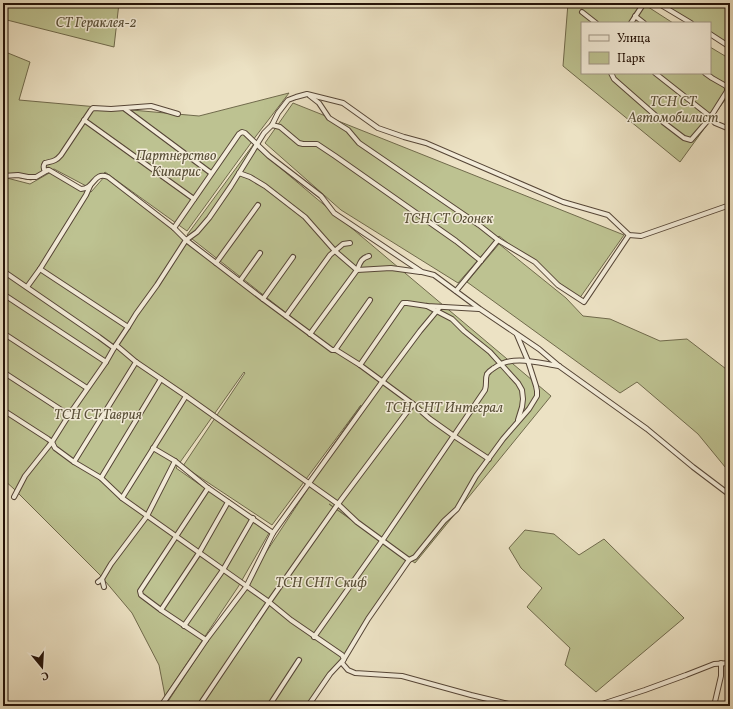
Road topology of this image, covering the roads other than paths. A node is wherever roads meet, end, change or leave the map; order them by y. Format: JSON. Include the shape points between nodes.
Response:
{"nodes":[{"id":1,"x":644,"y":3,"type":"edge"},
{"id":2,"x":656,"y":3,"type":"edge"},
{"id":3,"x":582,"y":12,"type":"dead end"},
{"id":4,"x":635,"y":16,"type":"junction"},
{"id":5,"x":595,"y":22,"type":"edge"},
{"id":6,"x":632,"y":22,"type":"edge"},
{"id":7,"x":643,"y":22,"type":"edge"},
{"id":8,"x":689,"y":22,"type":"edge"},
{"id":9,"x":711,"y":35,"type":"edge"},
{"id":10,"x":730,"y":46,"type":"edge"},
{"id":11,"x":612,"y":74,"type":"edge"},
{"id":12,"x":656,"y":74,"type":"edge"},
{"id":13,"x":706,"y":74,"type":"edge"},
{"id":14,"x":307,"y":94,"type":"junction"},
{"id":15,"x":125,"y":109,"type":"junction"},
{"id":16,"x":178,"y":114,"type":"dead end"},
{"id":17,"x":710,"y":118,"type":"junction"},
{"id":18,"x":84,"y":120,"type":"junction"},
{"id":19,"x":272,"y":125,"type":"junction"},
{"id":20,"x":730,"y":133,"type":"edge"},
{"id":21,"x":257,"y":144,"type":"junction"},
{"id":22,"x":49,"y":170,"type":"junction"},
{"id":23,"x":211,"y":173,"type":"junction"},
{"id":24,"x":239,"y":173,"type":"junction"},
{"id":25,"x":3,"y":176,"type":"edge"},
{"id":26,"x":90,"y":186,"type":"junction"},
{"id":27,"x":194,"y":199,"type":"junction"},
{"id":28,"x":258,"y":205,"type":"dead end"},
{"id":29,"x":730,"y":205,"type":"edge"},
{"id":30,"x":174,"y":228,"type":"junction"},
{"id":31,"x":628,"y":235,"type":"junction"},
{"id":32,"x":186,"y":240,"type":"junction"},
{"id":33,"x":498,"y":240,"type":"junction"},
{"id":34,"x":350,"y":243,"type":"dead end"},
{"id":35,"x":335,"y":251,"type":"junction"},
{"id":36,"x":260,"y":253,"type":"dead end"},
{"id":37,"x":369,"y":256,"type":"dead end"},
{"id":38,"x":293,"y":257,"type":"dead end"},
{"id":39,"x":481,"y":261,"type":"junction"},
{"id":40,"x":216,"y":263,"type":"junction"},
{"id":41,"x":40,"y":269,"type":"junction"},
{"id":42,"x":357,"y":270,"type":"junction"},
{"id":43,"x":3,"y":271,"type":"edge"},
{"id":44,"x":422,"y":272,"type":"junction"},
{"id":45,"x":240,"y":282,"type":"junction"},
{"id":46,"x":27,"y":287,"type":"junction"},
{"id":47,"x":456,"y":291,"type":"junction"},
{"id":48,"x":3,"y":294,"type":"edge"},
{"id":49,"x":263,"y":299,"type":"junction"},
{"id":50,"x":370,"y":300,"type":"dead end"},
{"id":51,"x":427,"y":306,"type":"junction"},
{"id":52,"x":440,"y":307,"type":"junction"},
{"id":53,"x":480,"y":309,"type":"junction"},
{"id":54,"x":436,"y":311,"type":"junction"},
{"id":55,"x":286,"y":316,"type":"junction"},
{"id":56,"x":128,"y":327,"type":"junction"},
{"id":57,"x":3,"y":333,"type":"edge"},
{"id":58,"x":310,"y":334,"type":"junction"},
{"id":59,"x":517,"y":335,"type":"junction"},
{"id":60,"x":115,"y":347,"type":"junction"},
{"id":61,"x":335,"y":350,"type":"junction"},
{"id":62,"x":528,"y":361,"type":"junction"},
{"id":63,"x":106,"y":362,"type":"junction"},
{"id":64,"x":136,"y":362,"type":"junction"},
{"id":65,"x":500,"y":363,"type":"junction"},
{"id":66,"x":360,"y":365,"type":"junction"},
{"id":67,"x":559,"y":366,"type":"junction"},
{"id":68,"x":3,"y":372,"type":"edge"},
{"id":69,"x":162,"y":379,"type":"junction"},
{"id":70,"x":382,"y":382,"type":"junction"},
{"id":71,"x":88,"y":388,"type":"junction"},
{"id":72,"x":186,"y":396,"type":"junction"},
{"id":73,"x":413,"y":404,"type":"junction"},
{"id":74,"x":3,"y":410,"type":"edge"},
{"id":75,"x":69,"y":415,"type":"junction"},
{"id":76,"x":517,"y":423,"type":"junction"},
{"id":77,"x":454,"y":436,"type":"junction"},
{"id":78,"x":52,"y":442,"type":"junction"},
{"id":79,"x":153,"y":448,"type":"junction"},
{"id":80,"x":489,"y":459,"type":"junction"},
{"id":81,"x":175,"y":461,"type":"junction"},
{"id":82,"x":74,"y":462,"type":"junction"},
{"id":83,"x":100,"y":478,"type":"junction"},
{"id":84,"x":309,"y":484,"type":"junction"},
{"id":85,"x":208,"y":488,"type":"junction"},
{"id":86,"x":730,"y":495,"type":"edge"},
{"id":87,"x":14,"y":497,"type":"dead end"},
{"id":88,"x":122,"y":498,"type":"junction"},
{"id":89,"x":228,"y":502,"type":"junction"},
{"id":90,"x":338,"y":504,"type":"junction"},
{"id":91,"x":147,"y":516,"type":"junction"},
{"id":92,"x":253,"y":518,"type":"junction"},
{"id":93,"x":273,"y":532,"type":"junction"},
{"id":94,"x":176,"y":537,"type":"junction"},
{"id":95,"x":382,"y":541,"type":"junction"},
{"id":96,"x":199,"y":553,"type":"junction"},
{"id":97,"x":409,"y":560,"type":"junction"},
{"id":98,"x":223,"y":570,"type":"junction"},
{"id":99,"x":104,"y":587,"type":"dead end"},
{"id":100,"x":246,"y":587,"type":"junction"},
{"id":101,"x":269,"y":602,"type":"junction"},
{"id":102,"x":160,"y":610,"type":"junction"},
{"id":103,"x":184,"y":626,"type":"junction"},
{"id":104,"x":314,"y":637,"type":"junction"},
{"id":105,"x":206,"y":640,"type":"junction"},
{"id":106,"x":344,"y":659,"type":"junction"},
{"id":107,"x":299,"y":660,"type":"dead end"},
{"id":108,"x":730,"y":663,"type":"edge"},
{"id":109,"x":721,"y":664,"type":"junction"},
{"id":110,"x":161,"y":706,"type":"edge"},
{"id":111,"x":199,"y":706,"type":"edge"},
{"id":112,"x":269,"y":706,"type":"edge"},
{"id":113,"x":308,"y":706,"type":"edge"},
{"id":114,"x":517,"y":706,"type":"edge"},
{"id":115,"x":596,"y":706,"type":"edge"},
{"id":116,"x":714,"y":706,"type":"edge"}],
"edges":[{"from":1,"to":4,"type":"street"},
{"from":2,"to":8,"type":"street"},
{"from":3,"to":5,"type":"street"},
{"from":4,"to":6,"type":"street"},
{"from":4,"to":7,"type":"street"},
{"from":9,"to":10,"type":"street"},
{"from":11,"to":17,"type":"street","via":[[614,79],[684,138],[691,140]]},
{"from":12,"to":17,"type":"street"},
{"from":13,"to":17,"type":"street","via":[[726,86],[727,90]]},
{"from":14,"to":19,"type":"street","via":[[288,100]]},
{"from":14,"to":31,"type":"street","via":[[343,103],[378,128],[426,143],[563,202],[608,215]]},
{"from":14,"to":33,"type":"street","via":[[320,103],[329,118],[348,130],[359,143]]},
{"from":15,"to":16,"type":"street","via":[[151,106]]},
{"from":15,"to":18,"type":"street","via":[[94,108]]},
{"from":15,"to":23,"type":"street"},
{"from":17,"to":20,"type":"street","via":[[727,128]]},
{"from":18,"to":22,"type":"street","via":[[58,159],[44,164],[44,170]]},
{"from":18,"to":27,"type":"street"},
{"from":19,"to":21,"type":"street"},
{"from":19,"to":39,"type":"street","via":[[280,127],[299,143],[316,144],[335,156]]},
{"from":21,"to":23,"type":"street","via":[[245,133],[240,133]]},
{"from":21,"to":24,"type":"street"},
{"from":21,"to":44,"type":"street","via":[[268,156],[321,196],[334,213]]},
{"from":22,"to":25,"type":"street","via":[[36,177]]},
{"from":22,"to":26,"type":"street","via":[[81,189]]},
{"from":23,"to":27,"type":"street"},
{"from":24,"to":32,"type":"street","via":[[210,218]]},
{"from":24,"to":35,"type":"street","via":[[265,186],[305,217]]},
{"from":26,"to":30,"type":"street","via":[[98,176],[105,176]]},
{"from":26,"to":41,"type":"street"},
{"from":27,"to":30,"type":"street"},
{"from":28,"to":40,"type":"street"},
{"from":29,"to":31,"type":"street","via":[[641,236]]},
{"from":30,"to":32,"type":"street"},
{"from":31,"to":33,"type":"street","via":[[584,302],[558,285],[535,262]]},
{"from":32,"to":40,"type":"street"},
{"from":32,"to":56,"type":"street"},
{"from":33,"to":39,"type":"street"},
{"from":34,"to":35,"type":"street","via":[[343,244]]},
{"from":35,"to":42,"type":"street"},
{"from":35,"to":55,"type":"street"},
{"from":36,"to":45,"type":"street"},
{"from":37,"to":42,"type":"street","via":[[359,263]]},
{"from":38,"to":49,"type":"street"},
{"from":39,"to":47,"type":"street"},
{"from":40,"to":45,"type":"street"},
{"from":41,"to":46,"type":"street"},
{"from":41,"to":56,"type":"street"},
{"from":42,"to":44,"type":"street","via":[[391,268]]},
{"from":42,"to":58,"type":"street"},
{"from":43,"to":46,"type":"street"},
{"from":44,"to":47,"type":"street","via":[[434,275]]},
{"from":45,"to":49,"type":"street"},
{"from":46,"to":60,"type":"street"},
{"from":47,"to":53,"type":"street"},
{"from":48,"to":63,"type":"street"},
{"from":49,"to":55,"type":"street"},
{"from":50,"to":61,"type":"street"},
{"from":51,"to":52,"type":"street"},
{"from":51,"to":54,"type":"street"},
{"from":51,"to":66,"type":"street","via":[[402,304]]},
{"from":52,"to":53,"type":"street"},
{"from":52,"to":54,"type":"street"},
{"from":53,"to":59,"type":"street"},
{"from":54,"to":65,"type":"street","via":[[452,319]]},
{"from":54,"to":70,"type":"street"},
{"from":55,"to":58,"type":"street"},
{"from":56,"to":60,"type":"street"},
{"from":57,"to":71,"type":"street"},
{"from":58,"to":61,"type":"street"},
{"from":59,"to":62,"type":"street"},
{"from":59,"to":67,"type":"street"},
{"from":60,"to":63,"type":"street"},
{"from":60,"to":64,"type":"street"},
{"from":61,"to":66,"type":"street"},
{"from":62,"to":65,"type":"street"},
{"from":62,"to":67,"type":"street"},
{"from":62,"to":76,"type":"street","via":[[537,396]]},
{"from":63,"to":71,"type":"street"},
{"from":64,"to":69,"type":"street"},
{"from":64,"to":82,"type":"street"},
{"from":65,"to":76,"type":"street","via":[[522,390],[522,407]]},
{"from":65,"to":77,"type":"street","via":[[489,371],[485,390]]},
{"from":66,"to":70,"type":"street"},
{"from":67,"to":86,"type":"street","via":[[647,429]]},
{"from":68,"to":75,"type":"street"},
{"from":69,"to":72,"type":"street"},
{"from":69,"to":83,"type":"street"},
{"from":70,"to":73,"type":"street"},
{"from":70,"to":84,"type":"street"},
{"from":71,"to":75,"type":"street"},
{"from":72,"to":79,"type":"street"},
{"from":72,"to":84,"type":"street"},
{"from":73,"to":77,"type":"street"},
{"from":73,"to":90,"type":"street"},
{"from":74,"to":78,"type":"street"},
{"from":75,"to":78,"type":"street"},
{"from":76,"to":80,"type":"street"},
{"from":77,"to":80,"type":"street"},
{"from":77,"to":95,"type":"street"},
{"from":78,"to":82,"type":"street","via":[[55,448]]},
{"from":78,"to":87,"type":"street","via":[[27,472]]},
{"from":79,"to":81,"type":"street"},
{"from":79,"to":88,"type":"street"},
{"from":80,"to":97,"type":"street","via":[[457,509],[444,520],[415,557]]},
{"from":81,"to":85,"type":"street"},
{"from":81,"to":91,"type":"street"},
{"from":82,"to":83,"type":"street"},
{"from":83,"to":88,"type":"street"},
{"from":84,"to":90,"type":"street"},
{"from":84,"to":93,"type":"street"},
{"from":85,"to":89,"type":"street"},
{"from":85,"to":94,"type":"street"},
{"from":88,"to":91,"type":"street"},
{"from":89,"to":92,"type":"street"},
{"from":89,"to":96,"type":"street"},
{"from":90,"to":95,"type":"street"},
{"from":90,"to":101,"type":"street"},
{"from":91,"to":94,"type":"street"},
{"from":91,"to":99,"type":"street","via":[[100,581]]},
{"from":92,"to":93,"type":"street"},
{"from":92,"to":98,"type":"street"},
{"from":93,"to":100,"type":"street"},
{"from":94,"to":96,"type":"street"},
{"from":94,"to":102,"type":"street","via":[[140,591],[141,595]]},
{"from":95,"to":97,"type":"street"},
{"from":95,"to":104,"type":"street"},
{"from":96,"to":98,"type":"street"},
{"from":96,"to":102,"type":"street"},
{"from":97,"to":106,"type":"street"},
{"from":98,"to":100,"type":"street"},
{"from":98,"to":103,"type":"street"},
{"from":100,"to":101,"type":"street"},
{"from":100,"to":105,"type":"street"},
{"from":101,"to":104,"type":"street"},
{"from":101,"to":111,"type":"street"},
{"from":102,"to":103,"type":"street"},
{"from":103,"to":105,"type":"street"},
{"from":104,"to":106,"type":"street","via":[[342,655]]},
{"from":105,"to":110,"type":"street"},
{"from":106,"to":113,"type":"street"},
{"from":106,"to":114,"type":"street","via":[[342,663],[355,673],[413,678]]},
{"from":107,"to":112,"type":"street"},
{"from":108,"to":109,"type":"street"},
{"from":109,"to":115,"type":"street","via":[[706,666]]},
{"from":109,"to":116,"type":"street"}]}
